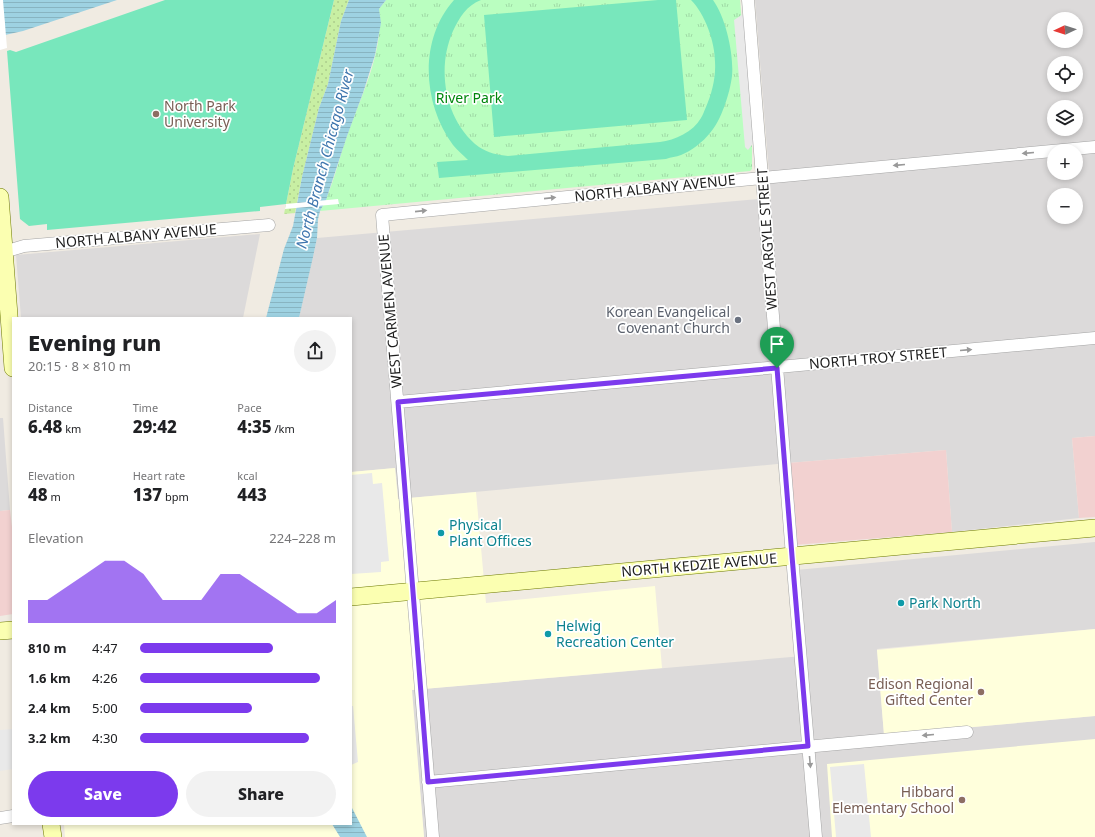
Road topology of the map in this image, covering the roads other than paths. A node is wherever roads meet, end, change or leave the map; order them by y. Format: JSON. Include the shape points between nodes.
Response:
{"nodes":[{"id":1,"x":748,"y":0,"type":"edge"},
{"id":2,"x":1095,"y":147,"type":"edge"},
{"id":3,"x":762,"y":178,"type":"junction"},
{"id":4,"x":0,"y":197,"type":"edge"},
{"id":5,"x":382,"y":215,"type":"joint"},
{"id":6,"x":269,"y":225,"type":"dead end"},
{"id":7,"x":4,"y":252,"type":"junction"},
{"id":8,"x":1095,"y":338,"type":"edge"},
{"id":9,"x":12,"y":355,"type":"edge"},
{"id":10,"x":777,"y":368,"type":"junction"},
{"id":11,"x":398,"y":402,"type":"junction"},
{"id":12,"x":1095,"y":528,"type":"edge"},
{"id":13,"x":792,"y":556,"type":"junction"},
{"id":14,"x":413,"y":592,"type":"junction"},
{"id":15,"x":352,"y":598,"type":"edge"},
{"id":16,"x":12,"y":630,"type":"edge"},
{"id":17,"x":0,"y":631,"type":"edge"},
{"id":18,"x":967,"y":732,"type":"dead end"},
{"id":19,"x":808,"y":746,"type":"junction"},
{"id":20,"x":428,"y":782,"type":"junction"},
{"id":21,"x":12,"y":816,"type":"edge"},
{"id":22,"x":0,"y":818,"type":"edge"},
{"id":23,"x":51,"y":825,"type":"edge"},
{"id":24,"x":53,"y":837,"type":"edge"},
{"id":25,"x":433,"y":837,"type":"edge"},
{"id":26,"x":816,"y":837,"type":"edge"}],
"edges":[{"from":1,"to":3,"type":"street","name":"WEST ARGYLE STREET"},
{"from":2,"to":3,"type":"street","name":"NORTH ALBANY AVENUE","one_way":true},
{"from":5,"to":3,"type":"street","name":"NORTH ALBANY AVENUE","one_way":true},
{"from":3,"to":10,"type":"street","name":"WEST ARGYLE STREET"},
{"from":4,"to":7,"type":"main road"},
{"from":5,"to":11,"type":"street","name":"WEST CARMEN AVENUE"},
{"from":6,"to":7,"type":"street","name":"NORTH ALBANY AVENUE","via":[[24,246]]},
{"from":7,"to":9,"type":"main road"},
{"from":10,"to":8,"type":"street","name":"NORTH TROY STREET","one_way":true},
{"from":10,"to":11,"type":"street","name":"NORTH TROY STREET"},
{"from":10,"to":13,"type":"street","name":"WEST ARGYLE STREET"},
{"from":11,"to":14,"type":"street","name":"WEST CARMEN AVENUE"},
{"from":12,"to":13,"type":"main road","name":"NORTH KEDZIE AVENUE"},
{"from":13,"to":14,"type":"main road","name":"NORTH KEDZIE AVENUE"},
{"from":13,"to":19,"type":"street","name":"WEST ARGYLE STREET"},
{"from":14,"to":15,"type":"main road","name":"NORTH KEDZIE AVENUE"},
{"from":14,"to":20,"type":"street","name":"WEST CARMEN AVENUE"},
{"from":16,"to":17,"type":"main road"},
{"from":18,"to":19,"type":"street","one_way":true},
{"from":19,"to":20,"type":"street"},
{"from":19,"to":26,"type":"street","name":"WEST ARGYLE STREET","one_way":true},
{"from":20,"to":25,"type":"street","name":"WEST CARMEN AVENUE"},
{"from":21,"to":22,"type":"street"},
{"from":23,"to":24,"type":"main road"}]}
